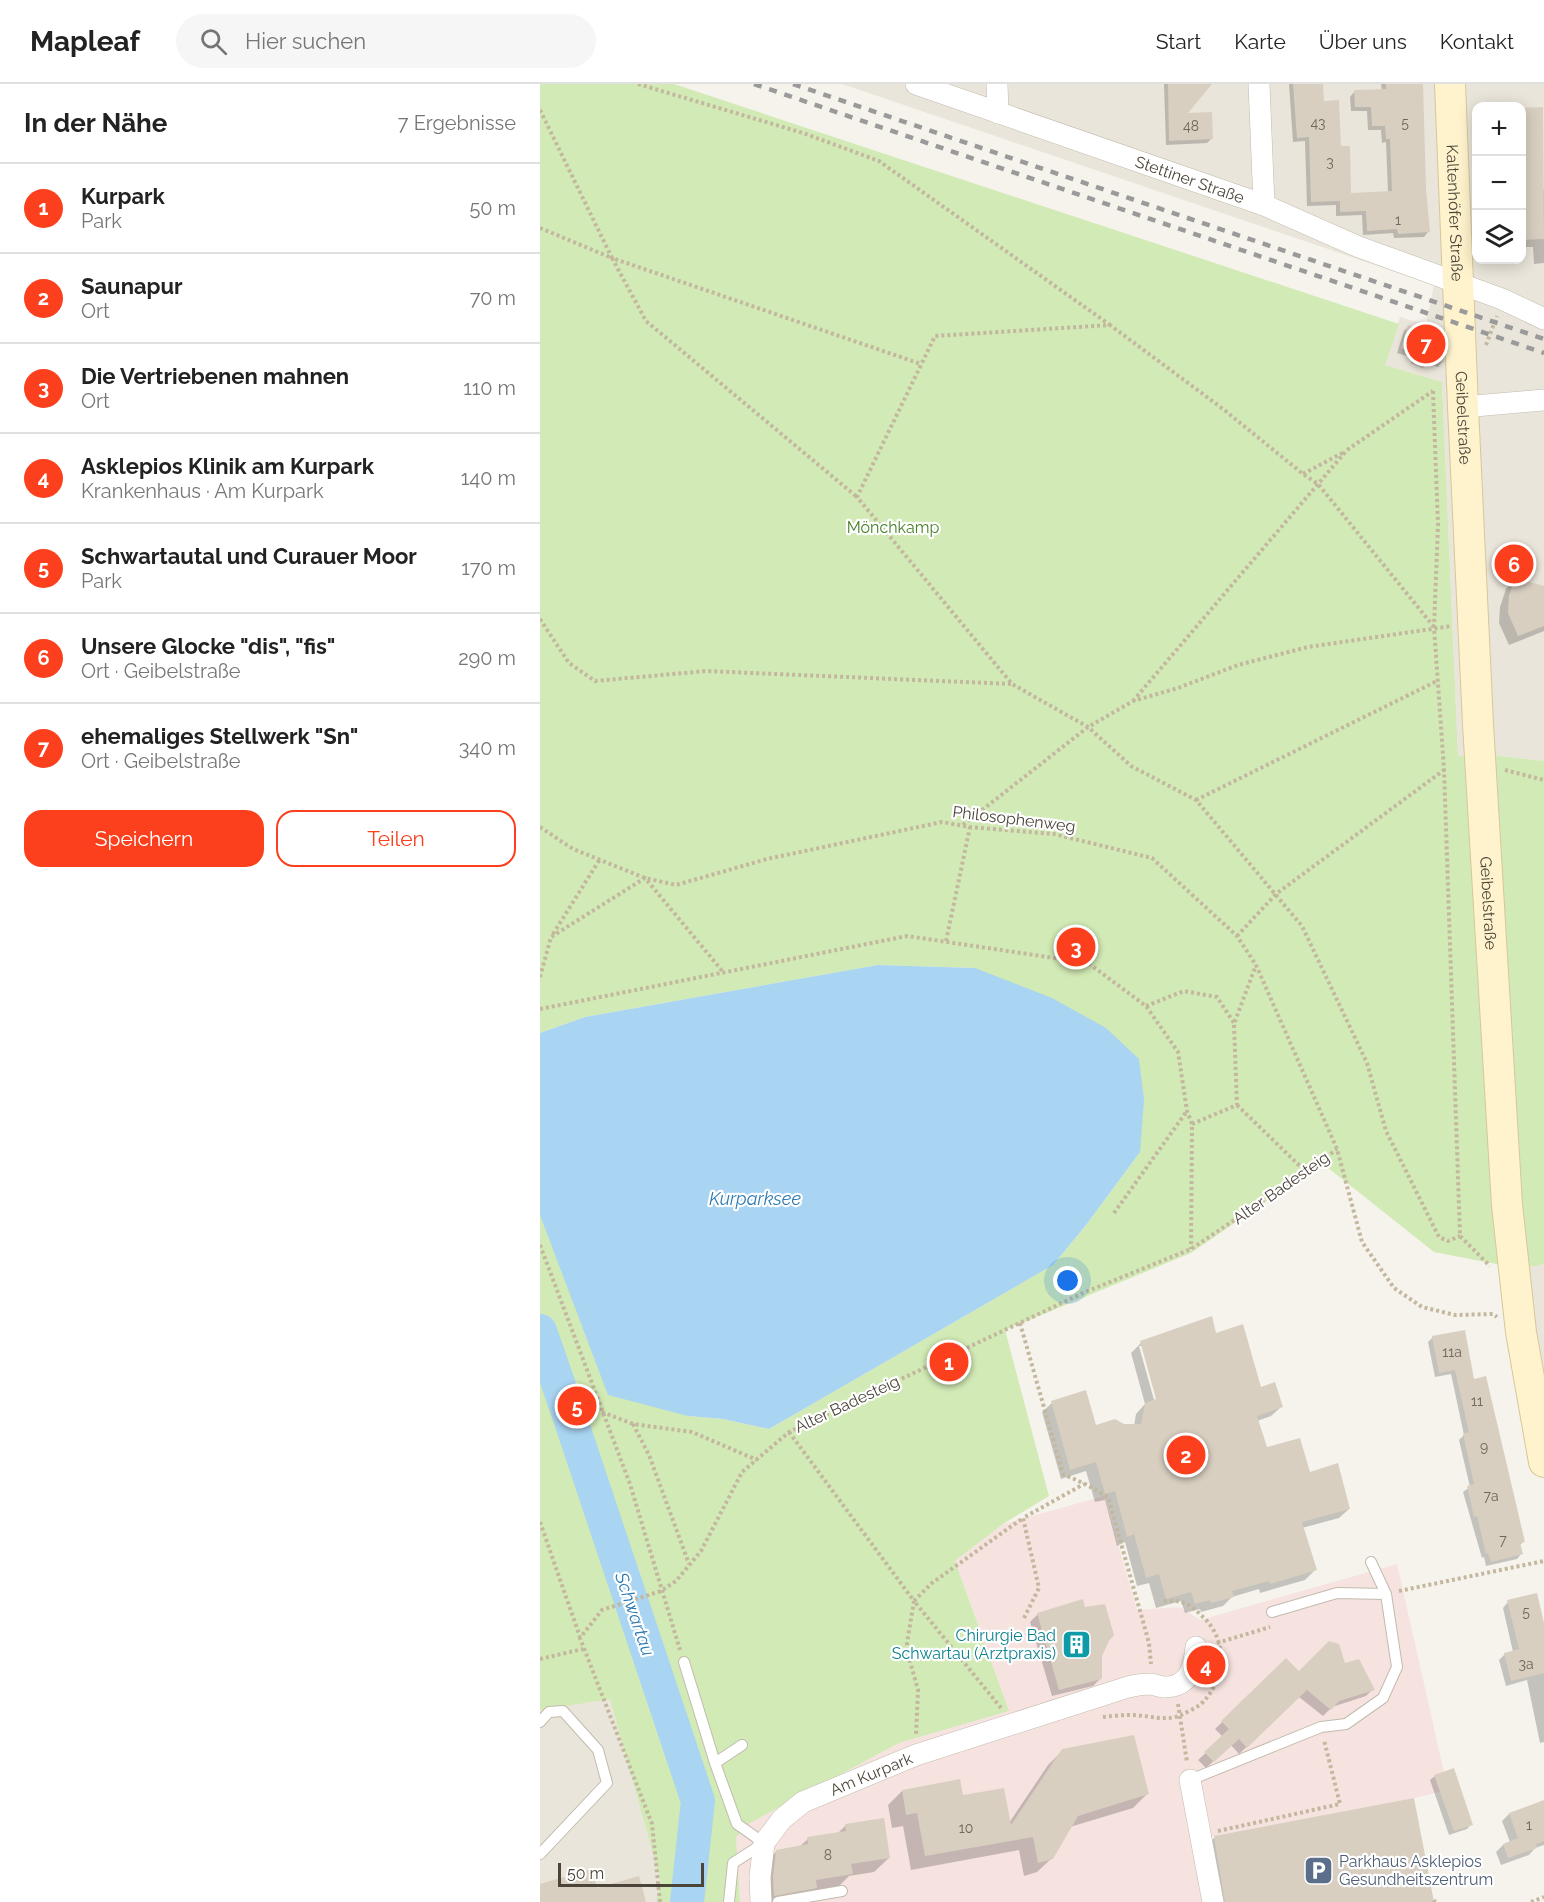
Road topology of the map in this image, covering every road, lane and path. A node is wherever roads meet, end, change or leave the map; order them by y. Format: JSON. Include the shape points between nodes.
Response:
{"nodes":[{"id":1,"x":638,"y":84,"type":"edge"},
{"id":2,"x":916,"y":84,"type":"edge"},
{"id":3,"x":997,"y":84,"type":"edge"},
{"id":4,"x":1259,"y":84,"type":"edge"},
{"id":5,"x":1450,"y":84,"type":"edge"},
{"id":6,"x":540,"y":111,"type":"edge"},
{"id":7,"x":998,"y":114,"type":"junction"},
{"id":8,"x":1264,"y":205,"type":"junction"},
{"id":9,"x":540,"y":228,"type":"edge"},
{"id":10,"x":612,"y":258,"type":"junction"},
{"id":11,"x":1458,"y":283,"type":"junction"},
{"id":12,"x":1502,"y":299,"type":"junction"},
{"id":13,"x":1544,"y":319,"type":"edge"},
{"id":14,"x":1110,"y":326,"type":"junction"},
{"id":15,"x":1472,"y":347,"type":"junction"},
{"id":16,"x":921,"y":364,"type":"junction"},
{"id":17,"x":1433,"y":391,"type":"junction"},
{"id":18,"x":1452,"y":397,"type":"junction"},
{"id":19,"x":1544,"y":400,"type":"edge"},
{"id":20,"x":1347,"y":450,"type":"junction"},
{"id":21,"x":1304,"y":474,"type":"junction"},
{"id":22,"x":1318,"y":484,"type":"junction"},
{"id":23,"x":857,"y":497,"type":"junction"},
{"id":24,"x":540,"y":619,"type":"edge"},
{"id":25,"x":1473,"y":624,"type":"junction"},
{"id":26,"x":1434,"y":627,"type":"junction"},
{"id":27,"x":1437,"y":681,"type":"junction"},
{"id":28,"x":1012,"y":684,"type":"junction"},
{"id":29,"x":1133,"y":701,"type":"junction"},
{"id":30,"x":1088,"y":727,"type":"junction"},
{"id":31,"x":1481,"y":764,"type":"junction"},
{"id":32,"x":1444,"y":770,"type":"junction"},
{"id":33,"x":1544,"y":780,"type":"edge"},
{"id":34,"x":1196,"y":800,"type":"junction"},
{"id":35,"x":963,"y":825,"type":"junction"},
{"id":36,"x":540,"y":827,"type":"edge"},
{"id":37,"x":970,"y":827,"type":"junction"},
{"id":38,"x":600,"y":859,"type":"junction"},
{"id":39,"x":645,"y":878,"type":"junction"},
{"id":40,"x":1276,"y":894,"type":"junction"},
{"id":41,"x":1237,"y":936,"type":"junction"},
{"id":42,"x":551,"y":937,"type":"junction"},
{"id":43,"x":946,"y":941,"type":"junction"},
{"id":44,"x":1256,"y":964,"type":"junction"},
{"id":45,"x":724,"y":973,"type":"junction"},
{"id":46,"x":540,"y":977,"type":"edge"},
{"id":47,"x":1146,"y":1006,"type":"junction"},
{"id":48,"x":540,"y":1009,"type":"edge"},
{"id":49,"x":1234,"y":1024,"type":"junction"},
{"id":50,"x":1237,"y":1105,"type":"junction"},
{"id":51,"x":1187,"y":1111,"type":"junction"},
{"id":52,"x":1192,"y":1124,"type":"junction"},
{"id":53,"x":1337,"y":1149,"type":"junction"},
{"id":54,"x":1306,"y":1172,"type":"junction"},
{"id":55,"x":1114,"y":1213,"type":"dead end"},
{"id":56,"x":540,"y":1245,"type":"edge"},
{"id":57,"x":1191,"y":1250,"type":"junction"},
{"id":58,"x":1020,"y":1323,"type":"junction"},
{"id":59,"x":1521,"y":1332,"type":"junction"},
{"id":60,"x":602,"y":1412,"type":"junction"},
{"id":61,"x":633,"y":1424,"type":"junction"},
{"id":62,"x":789,"y":1432,"type":"junction"},
{"id":63,"x":757,"y":1460,"type":"junction"},
{"id":64,"x":1544,"y":1462,"type":"edge"},
{"id":65,"x":1085,"y":1484,"type":"junction"},
{"id":66,"x":1023,"y":1518,"type":"junction"},
{"id":67,"x":540,"y":1522,"type":"edge"},
{"id":68,"x":1544,"y":1561,"type":"edge"},
{"id":69,"x":1371,"y":1562,"type":"dead end"},
{"id":70,"x":689,"y":1564,"type":"junction"},
{"id":71,"x":661,"y":1591,"type":"junction"},
{"id":72,"x":1386,"y":1594,"type":"junction"},
{"id":73,"x":914,"y":1601,"type":"junction"},
{"id":74,"x":1272,"y":1612,"type":"joint"},
{"id":75,"x":1024,"y":1618,"type":"dead end"},
{"id":76,"x":580,"y":1638,"type":"junction"},
{"id":77,"x":1203,"y":1646,"type":"joint"},
{"id":78,"x":583,"y":1649,"type":"junction"},
{"id":79,"x":540,"y":1659,"type":"edge"},
{"id":80,"x":684,"y":1662,"type":"joint"},
{"id":81,"x":1153,"y":1684,"type":"junction"},
{"id":82,"x":1179,"y":1706,"type":"dead end"},
{"id":83,"x":540,"y":1722,"type":"edge"},
{"id":84,"x":1015,"y":1724,"type":"junction"},
{"id":85,"x":1321,"y":1727,"type":"junction"},
{"id":86,"x":742,"y":1745,"type":"dead end"},
{"id":87,"x":916,"y":1755,"type":"junction"},
{"id":88,"x":714,"y":1763,"type":"junction"},
{"id":89,"x":1190,"y":1780,"type":"junction"},
{"id":90,"x":1201,"y":1835,"type":"junction"},
{"id":91,"x":764,"y":1843,"type":"junction"},
{"id":92,"x":541,"y":1852,"type":"edge"},
{"id":93,"x":842,"y":1891,"type":"dead end"},
{"id":94,"x":1544,"y":1897,"type":"edge"},
{"id":95,"x":660,"y":1902,"type":"edge"},
{"id":96,"x":729,"y":1902,"type":"edge"},
{"id":97,"x":761,"y":1902,"type":"edge"},
{"id":98,"x":778,"y":1902,"type":"edge"},
{"id":99,"x":1213,"y":1902,"type":"edge"},
{"id":100,"x":1531,"y":1902,"type":"edge"}],
"edges":[{"from":1,"to":14,"type":"path","via":[[803,133],[879,162]]},
{"from":2,"to":7,"type":"street","name":"Stettiner Straße"},
{"from":3,"to":7,"type":"street"},
{"from":4,"to":8,"type":"street"},
{"from":5,"to":11,"type":"street","name":"Kaltenhöfer Straße"},
{"from":6,"to":10,"type":"path"},
{"from":7,"to":8,"type":"street","name":"Stettiner Straße"},
{"from":8,"to":11,"type":"street","name":"Stettiner Straße","via":[[1359,248]]},
{"from":9,"to":10,"type":"path"},
{"from":10,"to":16,"type":"path"},
{"from":10,"to":23,"type":"path","via":[[646,321]]},
{"from":11,"to":12,"type":"street","name":"Stettiner Straße"},
{"from":11,"to":15,"type":"street","name":"Kaltenhöfer Straße"},
{"from":12,"to":13,"type":"street","name":"Stettiner Straße"},
{"from":12,"to":15,"type":"path"},
{"from":14,"to":16,"type":"path","via":[[935,336]]},
{"from":14,"to":21,"type":"path"},
{"from":15,"to":18,"type":"street","name":"Geibelstraße"},
{"from":16,"to":23,"type":"path"},
{"from":17,"to":18,"type":"path"},
{"from":17,"to":20,"type":"path"},
{"from":17,"to":26,"type":"path","via":[[1438,525]]},
{"from":18,"to":19,"type":"street"},
{"from":18,"to":25,"type":"street","name":"Geibelstraße"},
{"from":20,"to":21,"type":"path"},
{"from":20,"to":22,"type":"path"},
{"from":21,"to":22,"type":"path"},
{"from":22,"to":26,"type":"path"},
{"from":22,"to":29,"type":"path"},
{"from":23,"to":28,"type":"path"},
{"from":24,"to":28,"type":"path","via":[[569,663],[595,681],[706,671]]},
{"from":25,"to":26,"type":"path"},
{"from":25,"to":31,"type":"street","name":"Geibelstraße"},
{"from":26,"to":27,"type":"path"},
{"from":26,"to":29,"type":"path","via":[[1308,647],[1238,665]]},
{"from":27,"to":32,"type":"path"},
{"from":27,"to":34,"type":"path"},
{"from":28,"to":30,"type":"path"},
{"from":29,"to":30,"type":"path"},
{"from":30,"to":34,"type":"path","via":[[1131,766]]},
{"from":30,"to":35,"type":"path"},
{"from":31,"to":33,"type":"path"},
{"from":31,"to":59,"type":"street","name":"Geibelstraße","via":[[1507,1205]]},
{"from":32,"to":40,"type":"path"},
{"from":32,"to":40,"type":"path","via":[[1460,1236],[1448,1241],[1439,1237],[1386,1131],[1367,1063],[1307,936]]},
{"from":34,"to":40,"type":"path"},
{"from":35,"to":37,"type":"path","name":"Philosophenweg"},
{"from":35,"to":39,"type":"path","name":"Philosophenweg","via":[[942,822],[767,859],[676,885]]},
{"from":36,"to":38,"type":"path","name":"Philosophenweg","via":[[573,849]]},
{"from":37,"to":41,"type":"path","name":"Philosophenweg","via":[[1054,834],[1152,858]]},
{"from":37,"to":43,"type":"path"},
{"from":38,"to":39,"type":"path","name":"Philosophenweg"},
{"from":38,"to":42,"type":"path"},
{"from":39,"to":42,"type":"path"},
{"from":39,"to":45,"type":"path"},
{"from":40,"to":41,"type":"path"},
{"from":41,"to":44,"type":"path","name":"Philosophenweg"},
{"from":42,"to":46,"type":"path"},
{"from":43,"to":45,"type":"path","via":[[907,936]]},
{"from":43,"to":47,"type":"path","via":[[1088,963]]},
{"from":44,"to":49,"type":"path"},
{"from":44,"to":53,"type":"path","name":"Philosophenweg"},
{"from":45,"to":48,"type":"path"},
{"from":47,"to":49,"type":"path","via":[[1184,991],[1217,997]]},
{"from":47,"to":51,"type":"path","via":[[1178,1052]]},
{"from":49,"to":50,"type":"path"},
{"from":50,"to":52,"type":"path"},
{"from":50,"to":54,"type":"path"},
{"from":51,"to":52,"type":"path"},
{"from":51,"to":55,"type":"path"},
{"from":52,"to":57,"type":"path"},
{"from":53,"to":54,"type":"path","name":"Alter Badesteig"},
{"from":53,"to":59,"type":"path","name":"Philosophenweg","via":[[1362,1242],[1394,1288],[1422,1307],[1455,1315],[1492,1314]]},
{"from":54,"to":57,"type":"path","name":"Alter Badesteig"},
{"from":56,"to":60,"type":"path"},
{"from":57,"to":58,"type":"path","name":"Alter Badesteig"},
{"from":58,"to":62,"type":"path","name":"Alter Badesteig"},
{"from":58,"to":65,"type":"path","via":[[1063,1474]]},
{"from":59,"to":64,"type":"street","name":"Geibelstraße"},
{"from":60,"to":61,"type":"path"},
{"from":60,"to":71,"type":"path","via":[[630,1484]]},
{"from":61,"to":63,"type":"path","via":[[692,1432]]},
{"from":61,"to":70,"type":"path","via":[[649,1455]]},
{"from":62,"to":63,"type":"path","name":"Alter Badesteig"},
{"from":62,"to":73,"type":"path"},
{"from":63,"to":70,"type":"path","name":"Alter Badesteig","via":[[742,1472],[701,1551]]},
{"from":65,"to":66,"type":"path"},
{"from":65,"to":81,"type":"path","via":[[1108,1497],[1149,1643]]},
{"from":66,"to":73,"type":"path","via":[[932,1583]]},
{"from":66,"to":75,"type":"path","via":[[1038,1588]]},
{"from":67,"to":76,"type":"path"},
{"from":68,"to":72,"type":"path"},
{"from":69,"to":72,"type":"lane"},
{"from":70,"to":71,"type":"path","name":"Alter Badesteig","via":[[676,1581]]},
{"from":71,"to":76,"type":"path","via":[[602,1610]]},
{"from":71,"to":80,"type":"path"},
{"from":72,"to":74,"type":"lane","via":[[1337,1593]]},
{"from":72,"to":85,"type":"lane","via":[[1396,1667],[1383,1698],[1346,1724]]},
{"from":73,"to":84,"type":"path"},
{"from":73,"to":87,"type":"path","via":[[907,1643],[918,1690]]},
{"from":74,"to":77,"type":"path","via":[[1275,1625]]},
{"from":76,"to":78,"type":"path"},
{"from":77,"to":81,"type":"street","name":"Am Kurpark","via":[[1189,1676],[1173,1686]]},
{"from":78,"to":79,"type":"path"},
{"from":78,"to":95,"type":"path","via":[[652,1824]]},
{"from":80,"to":88,"type":"lane"},
{"from":81,"to":84,"type":"street","name":"Am Kurpark","via":[[1128,1687]]},
{"from":82,"to":89,"type":"path"},
{"from":83,"to":92,"type":"lane","via":[[549,1712],[563,1711],[598,1750],[607,1783]]},
{"from":84,"to":87,"type":"street","name":"Am Kurpark"},
{"from":85,"to":89,"type":"lane"},
{"from":85,"to":90,"type":"path","via":[[1340,1804]]},
{"from":86,"to":88,"type":"lane"},
{"from":87,"to":91,"type":"street","name":"Am Kurpark","via":[[804,1802],[782,1819]]},
{"from":88,"to":91,"type":"lane","via":[[737,1824]]},
{"from":89,"to":90,"type":"street"},
{"from":90,"to":99,"type":"street"},
{"from":91,"to":96,"type":"lane","via":[[733,1863]]},
{"from":91,"to":97,"type":"street","name":"Am Kurpark"},
{"from":93,"to":98,"type":"lane"},
{"from":94,"to":100,"type":"path"}]}
